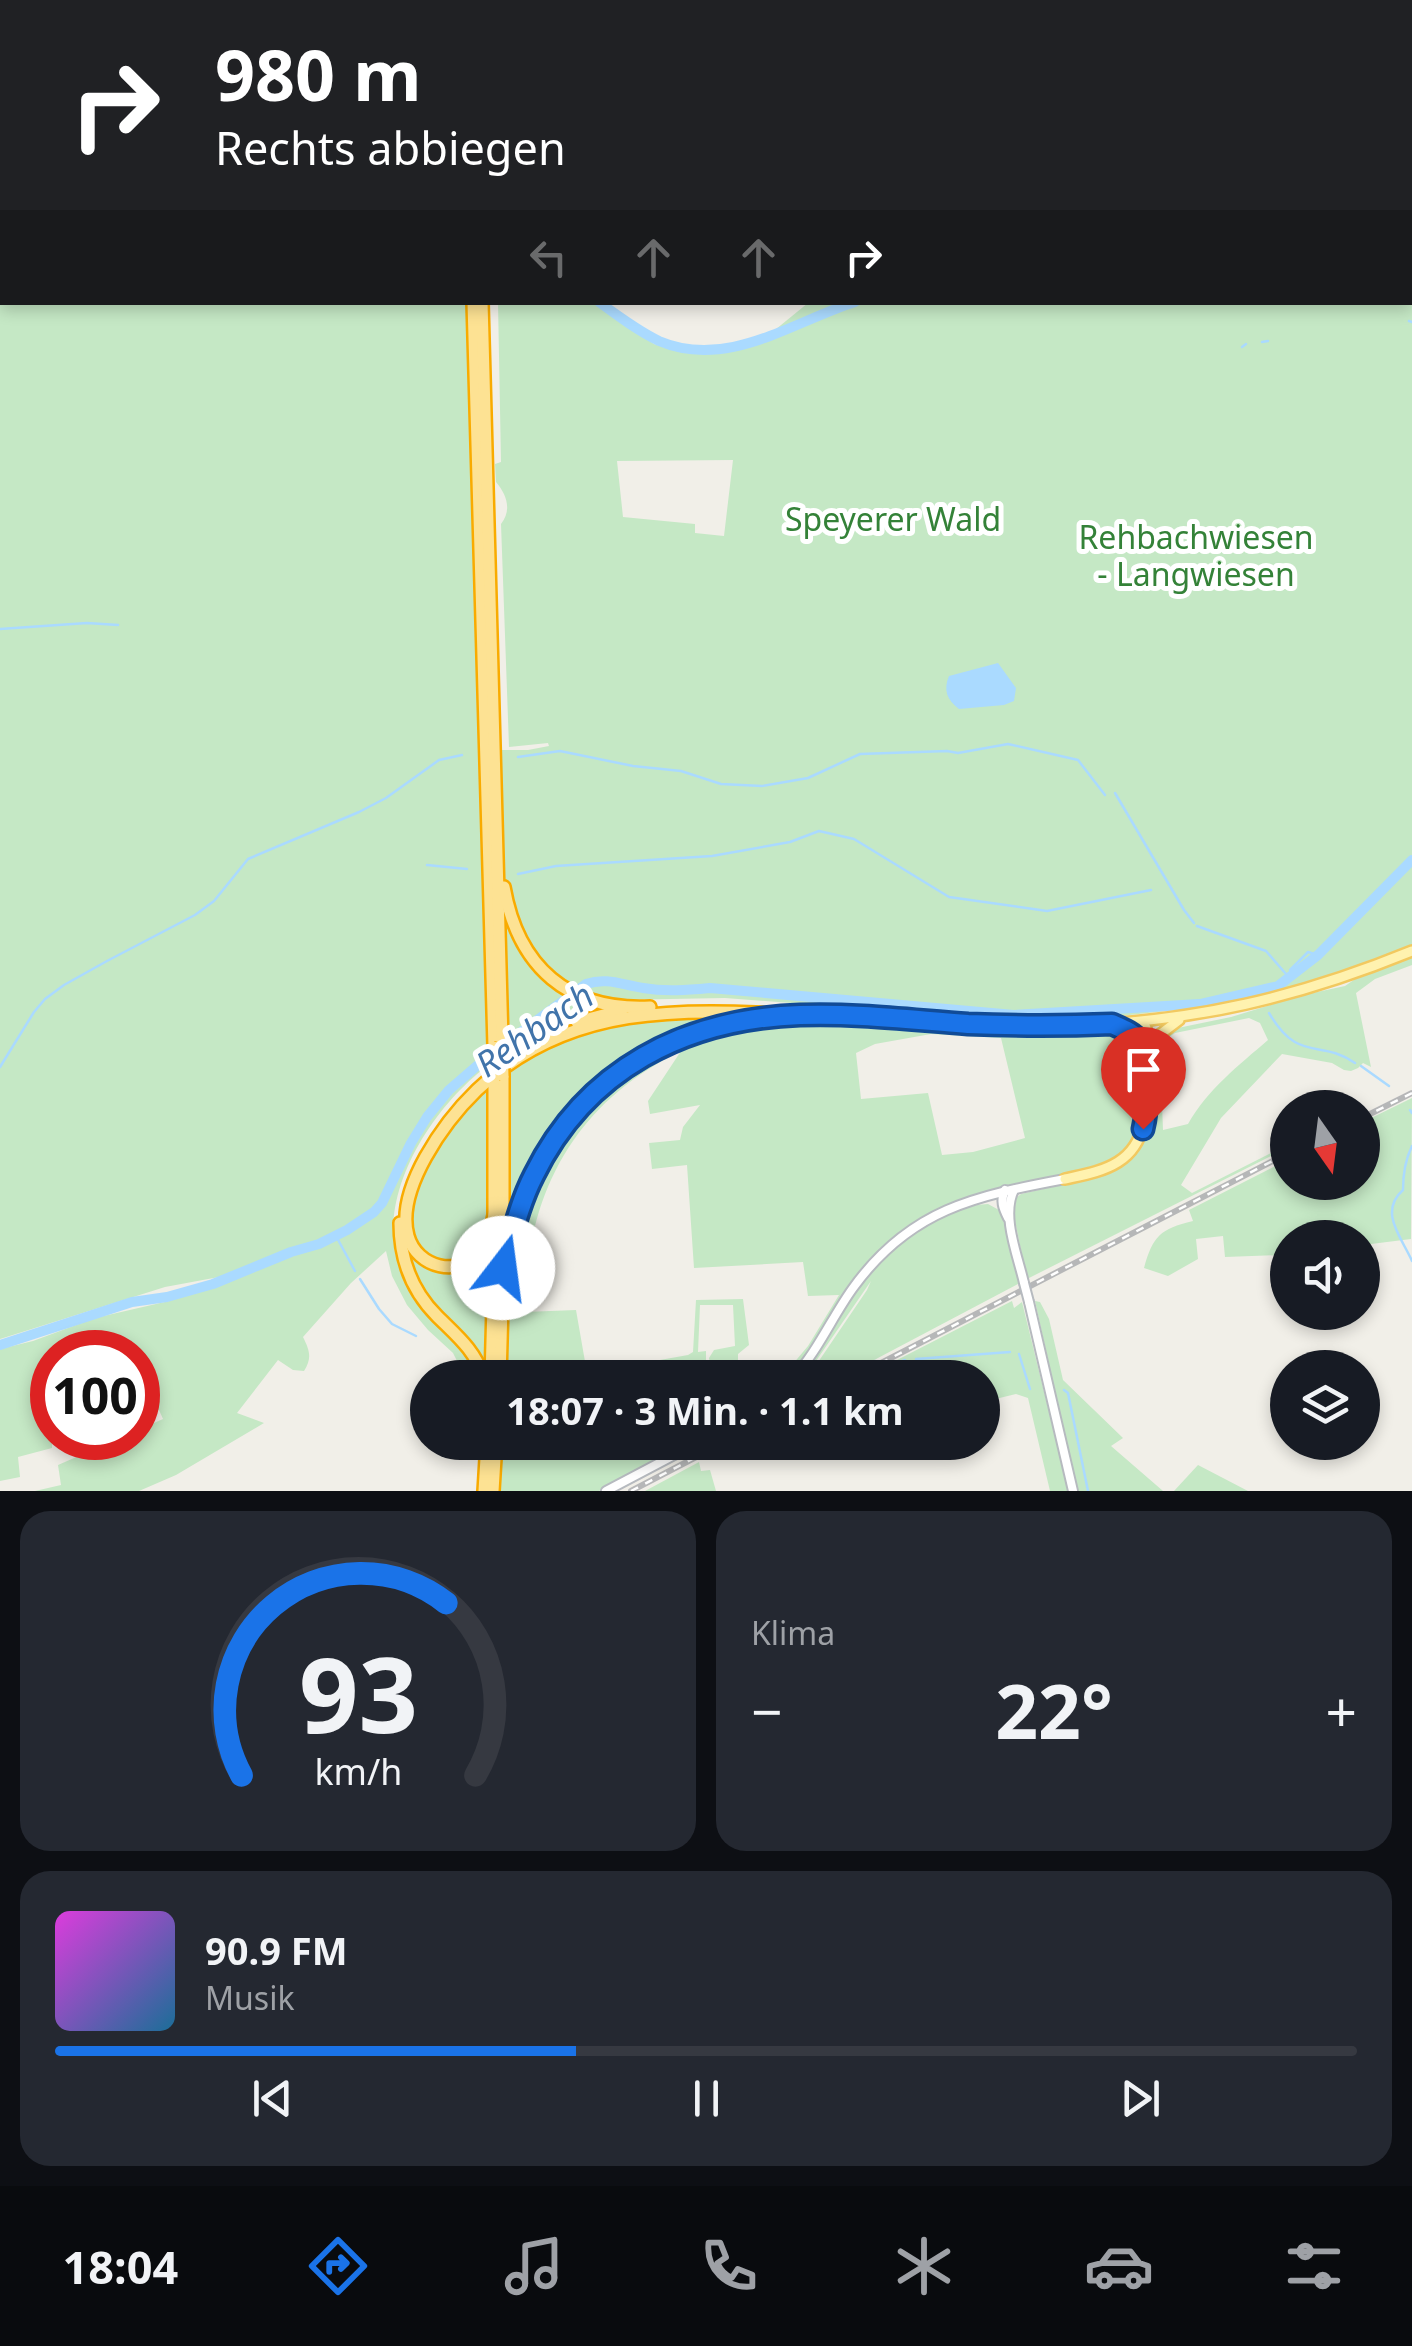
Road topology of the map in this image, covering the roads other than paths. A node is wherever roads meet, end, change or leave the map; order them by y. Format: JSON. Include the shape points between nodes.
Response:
{"nodes":[{"id":1,"x":474,"y":305,"type":"edge"},
{"id":2,"x":482,"y":305,"type":"edge"},
{"id":3,"x":491,"y":807,"type":"junction"},
{"id":4,"x":492,"y":824,"type":"junction"},
{"id":5,"x":497,"y":848,"type":"junction"},
{"id":6,"x":1412,"y":951,"type":"edge"},
{"id":7,"x":641,"y":1007,"type":"junction"},
{"id":8,"x":801,"y":1015,"type":"junction"},
{"id":9,"x":1186,"y":1017,"type":"junction"},
{"id":10,"x":921,"y":1020,"type":"junction"},
{"id":11,"x":1143,"y":1022,"type":"junction"},
{"id":12,"x":1112,"y":1024,"type":"junction"},
{"id":13,"x":1072,"y":1026,"type":"joint"},
{"id":14,"x":1139,"y":1041,"type":"junction"},
{"id":15,"x":498,"y":1044,"type":"junction"},
{"id":16,"x":1145,"y":1063,"type":"junction"},
{"id":17,"x":499,"y":1078,"type":"junction"},
{"id":18,"x":1065,"y":1179,"type":"joint"},
{"id":19,"x":1011,"y":1191,"type":"junction"},
{"id":20,"x":977,"y":1197,"type":"junction"},
{"id":21,"x":1002,"y":1208,"type":"junction"},
{"id":22,"x":495,"y":1210,"type":"junction"},
{"id":23,"x":1010,"y":1222,"type":"junction"},
{"id":24,"x":503,"y":1268,"type":"junction"},
{"id":25,"x":477,"y":1360,"type":"edge"},
{"id":26,"x":489,"y":1360,"type":"edge"},
{"id":27,"x":500,"y":1360,"type":"edge"},
{"id":28,"x":808,"y":1360,"type":"edge"},
{"id":29,"x":486,"y":1460,"type":"edge"},
{"id":30,"x":495,"y":1460,"type":"edge"},
{"id":31,"x":665,"y":1460,"type":"edge"},
{"id":32,"x":484,"y":1491,"type":"edge"},
{"id":33,"x":492,"y":1491,"type":"edge"},
{"id":34,"x":606,"y":1491,"type":"edge"},
{"id":35,"x":1073,"y":1491,"type":"edge"}],
"edges":[{"from":1,"to":3,"type":"highway"},
{"from":2,"to":3,"type":"highway"},
{"from":3,"to":4,"type":"highway"},
{"from":4,"to":5,"type":"highway"},
{"from":4,"to":15,"type":"highway"},
{"from":5,"to":7,"type":"highway","via":[[508,910],[538,967],[579,996]]},
{"from":5,"to":15,"type":"highway"},
{"from":6,"to":9,"type":"main road","via":[[1297,992]]},
{"from":7,"to":10,"type":"highway","via":[[724,1004]]},
{"from":7,"to":25,"type":"highway","via":[[571,1024],[506,1057],[458,1099],[414,1165],[400,1215],[405,1262],[422,1298]]},
{"from":8,"to":10,"type":"highway"},
{"from":8,"to":22,"type":"highway","via":[[633,1016],[575,1030],[522,1056],[467,1100],[430,1148],[411,1196],[409,1240],[431,1263],[463,1265],[486,1245]]},
{"from":8,"to":24,"type":"highway","via":[[687,1035],[605,1083],[541,1160]]},
{"from":9,"to":11,"type":"main road"},
{"from":9,"to":16,"type":"main road","via":[[1154,1039]]},
{"from":10,"to":13,"type":"highway"},
{"from":11,"to":12,"type":"main road"},
{"from":11,"to":14,"type":"main road"},
{"from":11,"to":16,"type":"main road"},
{"from":12,"to":13,"type":"main road"},
{"from":12,"to":14,"type":"main road"},
{"from":14,"to":16,"type":"main road"},
{"from":15,"to":17,"type":"highway","bridge":true},
{"from":16,"to":18,"type":"main road","via":[[1146,1118],[1134,1148],[1104,1170]]},
{"from":17,"to":22,"type":"highway"},
{"from":17,"to":24,"type":"highway"},
{"from":18,"to":19,"type":"main road"},
{"from":19,"to":20,"type":"main road"},
{"from":19,"to":21,"type":"main road","via":[[1002,1197]]},
{"from":19,"to":23,"type":"main road"},
{"from":20,"to":21,"type":"main road"},
{"from":20,"to":28,"type":"main road","via":[[919,1223],[874,1261]]},
{"from":21,"to":23,"type":"main road"},
{"from":22,"to":26,"type":"highway"},
{"from":23,"to":35,"type":"main road","bridge":true},
{"from":24,"to":27,"type":"highway"},
{"from":29,"to":32,"type":"highway"},
{"from":30,"to":33,"type":"highway"},
{"from":31,"to":34,"type":"main road"}]}
